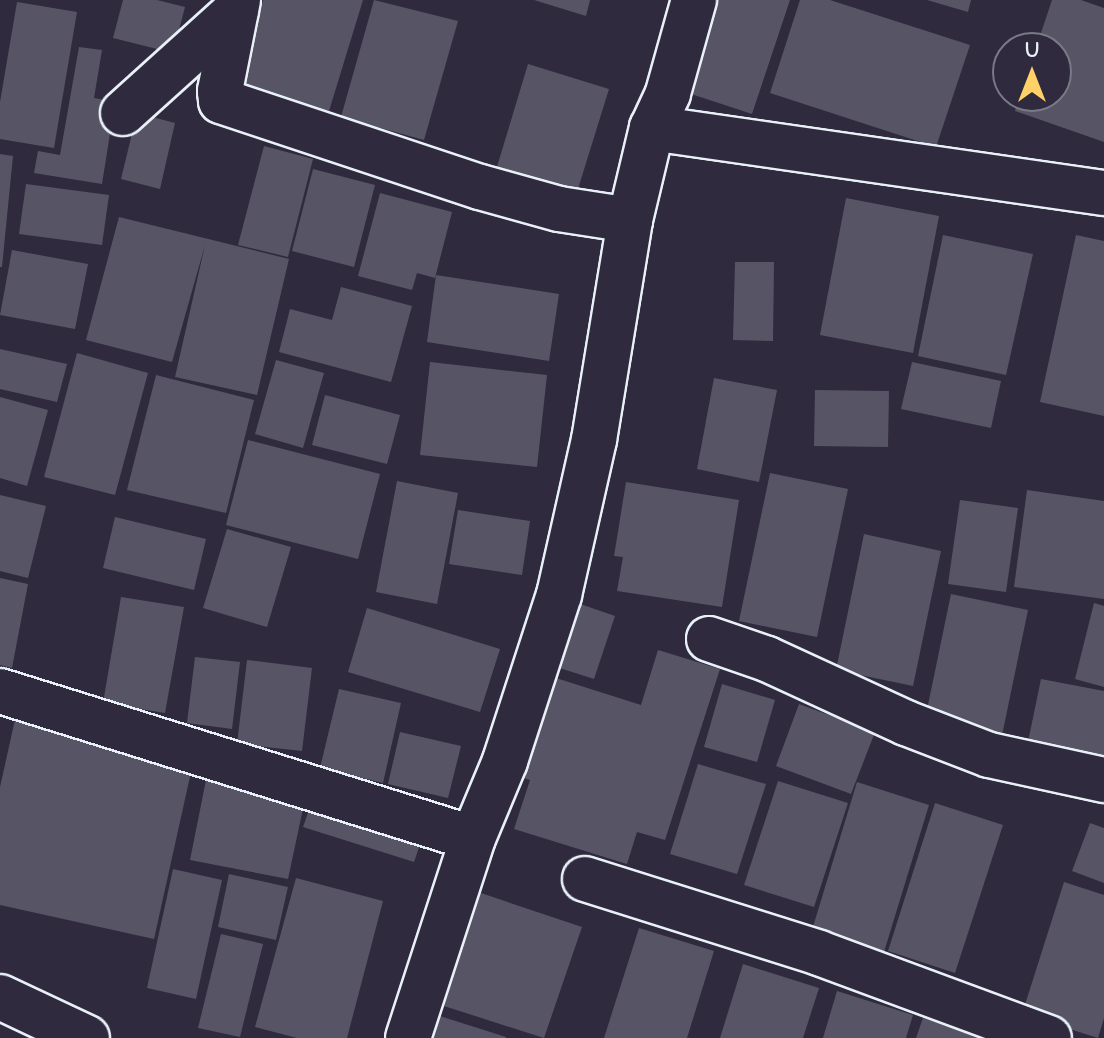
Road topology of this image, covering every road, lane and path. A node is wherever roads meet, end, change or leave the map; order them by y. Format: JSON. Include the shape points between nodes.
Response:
{"nodes":[{"id":1,"x":694,"y":0,"type":"edge"},
{"id":2,"x":237,"y":5,"type":"edge"},
{"id":3,"x":123,"y":113,"type":"dead end"},
{"id":4,"x":652,"y":128,"type":"junction"},
{"id":5,"x":1104,"y":193,"type":"edge"},
{"id":6,"x":630,"y":220,"type":"junction"},
{"id":7,"x":709,"y":639,"type":"dead end"},
{"id":8,"x":0,"y":691,"type":"edge"},
{"id":9,"x":1104,"y":780,"type":"edge"},
{"id":10,"x":473,"y":838,"type":"junction"},
{"id":11,"x":585,"y":879,"type":"dead end"},
{"id":12,"x":0,"y":997,"type":"edge"},
{"id":13,"x":87,"y":1038,"type":"edge"},
{"id":14,"x":408,"y":1038,"type":"edge"},
{"id":15,"x":1049,"y":1038,"type":"edge"}],
"edges":[{"from":1,"to":4,"type":"street","via":[[668,93]]},
{"from":2,"to":3,"type":"street"},
{"from":2,"to":6,"type":"street","via":[[221,101],[480,187],[559,209]]},
{"from":4,"to":5,"type":"street"},
{"from":4,"to":6,"type":"street"},
{"from":6,"to":10,"type":"street","via":[[574,540],[505,761]]},
{"from":7,"to":9,"type":"street","via":[[989,755]]},
{"from":8,"to":10,"type":"street"},
{"from":10,"to":14,"type":"street"},
{"from":11,"to":15,"type":"street","via":[[819,953]]},
{"from":12,"to":13,"type":"street"}]}
